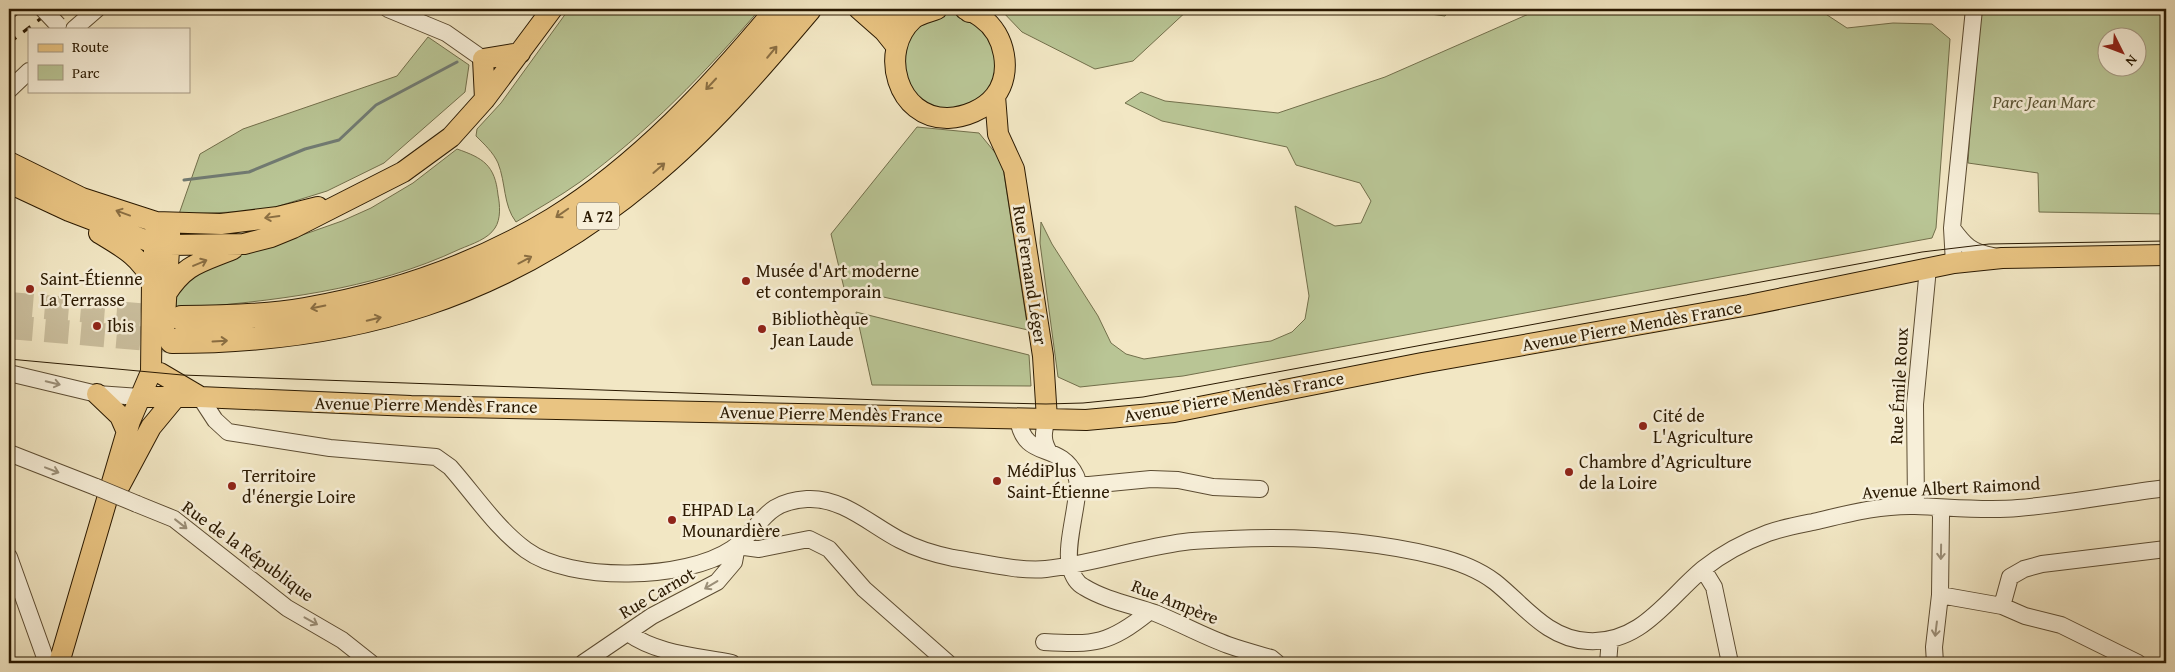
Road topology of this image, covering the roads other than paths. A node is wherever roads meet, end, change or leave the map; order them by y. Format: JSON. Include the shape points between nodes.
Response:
{"nodes":[{"id":1,"x":43,"y":9,"type":"edge"},
{"id":2,"x":98,"y":9,"type":"edge"},
{"id":3,"x":388,"y":9,"type":"edge"},
{"id":4,"x":552,"y":9,"type":"edge"},
{"id":5,"x":778,"y":9,"type":"edge"},
{"id":6,"x":809,"y":9,"type":"edge"},
{"id":7,"x":859,"y":9,"type":"edge"},
{"id":8,"x":875,"y":9,"type":"edge"},
{"id":9,"x":937,"y":9,"type":"edge"},
{"id":10,"x":968,"y":9,"type":"edge"},
{"id":11,"x":1974,"y":9,"type":"edge"},
{"id":12,"x":914,"y":18,"type":"junction"},
{"id":13,"x":64,"y":28,"type":"edge"},
{"id":14,"x":896,"y":46,"type":"junction"},
{"id":15,"x":520,"y":53,"type":"junction"},
{"id":16,"x":482,"y":59,"type":"junction"},
{"id":17,"x":28,"y":72,"type":"edge"},
{"id":18,"x":9,"y":90,"type":"edge"},
{"id":19,"x":995,"y":96,"type":"junction"},
{"id":20,"x":485,"y":99,"type":"junction"},
{"id":21,"x":968,"y":116,"type":"junction"},
{"id":22,"x":998,"y":134,"type":"junction"},
{"id":23,"x":9,"y":162,"type":"edge"},
{"id":24,"x":9,"y":182,"type":"edge"},
{"id":25,"x":354,"y":198,"type":"junction"},
{"id":26,"x":69,"y":212,"type":"junction"},
{"id":27,"x":163,"y":223,"type":"junction"},
{"id":28,"x":1952,"y":228,"type":"junction"},
{"id":29,"x":161,"y":244,"type":"junction"},
{"id":30,"x":244,"y":244,"type":"junction"},
{"id":31,"x":2166,"y":255,"type":"edge"},
{"id":32,"x":2002,"y":258,"type":"junction"},
{"id":33,"x":1954,"y":263,"type":"junction"},
{"id":34,"x":1928,"y":268,"type":"junction"},
{"id":35,"x":152,"y":280,"type":"junction"},
{"id":36,"x":166,"y":294,"type":"junction"},
{"id":37,"x":181,"y":318,"type":"tunnel mouth"},
{"id":38,"x":172,"y":341,"type":"tunnel mouth"},
{"id":39,"x":9,"y":373,"type":"edge"},
{"id":40,"x":160,"y":373,"type":"junction"},
{"id":41,"x":97,"y":394,"type":"junction"},
{"id":42,"x":200,"y":397,"type":"junction"},
{"id":43,"x":146,"y":398,"type":"junction"},
{"id":44,"x":175,"y":398,"type":"junction"},
{"id":45,"x":1018,"y":419,"type":"junction"},
{"id":46,"x":1047,"y":420,"type":"junction"},
{"id":47,"x":127,"y":432,"type":"junction"},
{"id":48,"x":1049,"y":452,"type":"junction"},
{"id":49,"x":9,"y":453,"type":"edge"},
{"id":50,"x":1078,"y":484,"type":"junction"},
{"id":51,"x":2166,"y":488,"type":"edge"},
{"id":52,"x":1260,"y":489,"type":"dead end"},
{"id":53,"x":1916,"y":506,"type":"junction"},
{"id":54,"x":1939,"y":508,"type":"junction"},
{"id":55,"x":102,"y":520,"type":"junction"},
{"id":56,"x":737,"y":546,"type":"junction"},
{"id":57,"x":2166,"y":548,"type":"edge"},
{"id":58,"x":9,"y":557,"type":"edge"},
{"id":59,"x":1000,"y":562,"type":"junction"},
{"id":60,"x":1074,"y":563,"type":"junction"},
{"id":61,"x":1703,"y":569,"type":"junction"},
{"id":62,"x":621,"y":572,"type":"junction"},
{"id":63,"x":1940,"y":595,"type":"junction"},
{"id":64,"x":2002,"y":606,"type":"junction"},
{"id":65,"x":1149,"y":612,"type":"junction"},
{"id":66,"x":628,"y":633,"type":"junction"},
{"id":67,"x":1610,"y":639,"type":"junction"},
{"id":68,"x":1044,"y":642,"type":"dead end"},
{"id":69,"x":2118,"y":658,"type":"edge"},
{"id":70,"x":47,"y":663,"type":"edge"},
{"id":71,"x":59,"y":663,"type":"edge"},
{"id":72,"x":370,"y":663,"type":"edge"},
{"id":73,"x":583,"y":663,"type":"edge"},
{"id":74,"x":732,"y":663,"type":"edge"},
{"id":75,"x":948,"y":663,"type":"edge"},
{"id":76,"x":1277,"y":663,"type":"edge"},
{"id":77,"x":1608,"y":663,"type":"edge"},
{"id":78,"x":1730,"y":663,"type":"edge"},
{"id":79,"x":1935,"y":663,"type":"edge"},
{"id":80,"x":2138,"y":663,"type":"edge"}],
"edges":[{"from":1,"to":13,"type":"street","bridge":true},
{"from":2,"to":13,"type":"street"},
{"from":3,"to":16,"type":"street","via":[[446,33]]},
{"from":4,"to":15,"type":"main road"},
{"from":5,"to":37,"type":"highway","number":"A 72","one_way":true,"via":[[686,112],[644,150],[552,220],[501,247],[449,271],[359,299],[304,310],[234,318]]},
{"from":38,"to":6,"type":"highway","number":"A 72","one_way":true,"via":[[286,336],[359,323],[440,299],[526,260],[595,218],[668,160],[732,98]]},
{"from":7,"to":14,"type":"main road"},
{"from":8,"to":12,"type":"main road","via":[[893,17]]},
{"from":9,"to":12,"type":"main road"},
{"from":10,"to":19,"type":"main road","via":[[990,24],[1004,53],[1005,69]]},
{"from":11,"to":28,"type":"street"},
{"from":12,"to":14,"type":"main road"},
{"from":14,"to":21,"type":"main road","via":[[894,69],[906,98],[931,115],[946,118]]},
{"from":15,"to":16,"type":"main road"},
{"from":15,"to":20,"type":"main road"},
{"from":16,"to":20,"type":"main road"},
{"from":17,"to":18,"type":"street"},
{"from":19,"to":21,"type":"main road"},
{"from":19,"to":22,"type":"main road","name":"Rue Fernand Léger"},
{"from":20,"to":25,"type":"main road","via":[[451,137],[425,157]]},
{"from":21,"to":22,"type":"main road"},
{"from":22,"to":46,"type":"main road","name":"Rue Fernand Léger","via":[[1014,169],[1043,356]]},
{"from":27,"to":23,"type":"main road","one_way":true,"via":[[82,198]]},
{"from":24,"to":26,"type":"main road"},
{"from":25,"to":27,"type":"main road","one_way":true,"via":[[278,217],[221,224]]},
{"from":25,"to":30,"type":"main road","via":[[294,228]]},
{"from":26,"to":29,"type":"main road"},
{"from":26,"to":35,"type":"main road","via":[[138,259]]},
{"from":27,"to":29,"type":"main road"},
{"from":28,"to":32,"type":"street","via":[[1976,253]]},
{"from":28,"to":33,"type":"street"},
{"from":29,"to":30,"type":"main road"},
{"from":29,"to":35,"type":"main road"},
{"from":29,"to":36,"type":"main road"},
{"from":36,"to":30,"type":"main road","one_way":true,"via":[[187,268]]},
{"from":31,"to":32,"type":"main road","name":"Avenue Pierre Mendès France"},
{"from":32,"to":33,"type":"main road","name":"Avenue Pierre Mendès France"},
{"from":33,"to":34,"type":"main road","name":"Avenue Pierre Mendès France"},
{"from":34,"to":46,"type":"main road","name":"Avenue Pierre Mendès France","via":[[1749,305],[1428,362],[1174,412]]},
{"from":34,"to":53,"type":"street","name":"Rue Émile Roux","via":[[1915,404]]},
{"from":35,"to":43,"type":"main road","via":[[152,360]]},
{"from":36,"to":40,"type":"main road"},
{"from":39,"to":41,"type":"street","one_way":true},
{"from":40,"to":42,"type":"main road"},
{"from":40,"to":43,"type":"main road"},
{"from":41,"to":43,"type":"street"},
{"from":41,"to":47,"type":"main road","via":[[120,416]]},
{"from":42,"to":44,"type":"main road","name":"Avenue Pierre Mendès France"},
{"from":42,"to":45,"type":"main road","name":"Avenue Pierre Mendès France","via":[[411,406]]},
{"from":42,"to":62,"type":"street","name":"Avenue Albert Raimond","via":[[215,420],[228,432],[330,448],[436,457],[450,467],[513,538],[532,554],[551,564],[576,570]]},
{"from":43,"to":44,"type":"main road","name":"Avenue Pierre Mendès France"},
{"from":43,"to":47,"type":"main road"},
{"from":43,"to":55,"type":"main road"},
{"from":44,"to":55,"type":"main road","via":[[151,426]]},
{"from":45,"to":46,"type":"main road","name":"Avenue Pierre Mendès France"},
{"from":45,"to":48,"type":"street","via":[[1020,432],[1030,445]]},
{"from":46,"to":48,"type":"street","via":[[1043,433]]},
{"from":47,"to":55,"type":"main road"},
{"from":48,"to":50,"type":"street","via":[[1070,466]]},
{"from":49,"to":72,"type":"street","name":"Rue de la République","one_way":true,"bridge":true,"via":[[174,519],[287,608],[342,640]]},
{"from":50,"to":52,"type":"street","via":[[1152,479]]},
{"from":50,"to":60,"type":"street","via":[[1069,550]]},
{"from":51,"to":54,"type":"street","name":"Avenue Albert Raimond","via":[[2016,508]]},
{"from":53,"to":54,"type":"street","name":"Avenue Albert Raimond"},
{"from":53,"to":61,"type":"street","name":"Avenue Albert Raimond","via":[[1872,508],[1774,530],[1735,547]]},
{"from":54,"to":63,"type":"street","one_way":true},
{"from":55,"to":71,"type":"main road"},
{"from":56,"to":59,"type":"street","name":"Avenue Albert Raimond","via":[[768,512],[782,504],[810,499],[836,503],[934,554]]},
{"from":56,"to":62,"type":"street","name":"Avenue Albert Raimond","via":[[724,554],[670,570],[634,574]]},
{"from":56,"to":66,"type":"street","name":"Rue Carnot","one_way":true,"via":[[734,562],[717,582],[652,616]]},
{"from":56,"to":75,"type":"street","via":[[759,549],[809,539],[829,549],[864,589]]},
{"from":57,"to":64,"type":"street","via":[[2024,569],[2010,576]]},
{"from":58,"to":70,"type":"street"},
{"from":59,"to":60,"type":"street","name":"Avenue Albert Raimond","via":[[1041,570]]},
{"from":59,"to":62,"type":"street","name":"Avenue Albert Raimond","via":[[922,542],[838,496],[810,491],[779,497],[764,505],[732,540],[721,547]]},
{"from":60,"to":65,"type":"street","name":"Rue Ampère","via":[[1074,577],[1082,586]]},
{"from":60,"to":67,"type":"street","name":"Avenue Albert Raimond","via":[[1195,541],[1261,538],[1399,548],[1442,557],[1492,580],[1547,628],[1586,641]]},
{"from":61,"to":67,"type":"street","name":"Avenue Albert Raimond","via":[[1648,622],[1630,633]]},
{"from":61,"to":78,"type":"street","via":[[1714,587]]},
{"from":63,"to":64,"type":"street"},
{"from":63,"to":79,"type":"street","one_way":true},
{"from":64,"to":69,"type":"street","via":[[2061,625]]},
{"from":65,"to":68,"type":"street","via":[[1126,630],[1102,641],[1074,644]]},
{"from":65,"to":76,"type":"street","name":"Rue Ampère","via":[[1228,645],[1272,658]]},
{"from":66,"to":73,"type":"street","name":"Rue Carnot"},
{"from":66,"to":74,"type":"street","via":[[657,648]]},
{"from":67,"to":77,"type":"street"},
{"from":69,"to":80,"type":"street"}]}
